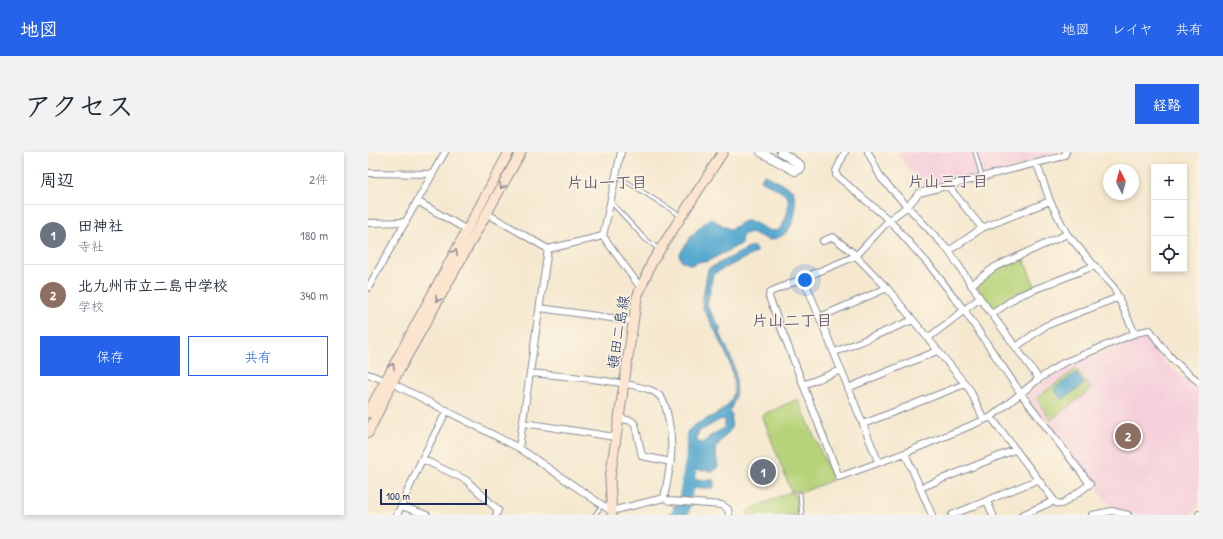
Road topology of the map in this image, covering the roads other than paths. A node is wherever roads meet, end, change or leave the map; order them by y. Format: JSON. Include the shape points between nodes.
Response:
{"nodes":[{"id":1,"x":445,"y":152,"type":"edge"},
{"id":2,"x":509,"y":152,"type":"edge"},
{"id":3,"x":521,"y":152,"type":"edge"},
{"id":4,"x":621,"y":152,"type":"edge"},
{"id":5,"x":723,"y":152,"type":"edge"},
{"id":6,"x":761,"y":152,"type":"edge"},
{"id":7,"x":782,"y":152,"type":"edge"},
{"id":8,"x":845,"y":152,"type":"edge"},
{"id":9,"x":868,"y":152,"type":"edge"},
{"id":10,"x":975,"y":152,"type":"edge"},
{"id":11,"x":1066,"y":152,"type":"edge"},
{"id":12,"x":1037,"y":164,"type":"junction"},
{"id":13,"x":368,"y":173,"type":"edge"},
{"id":14,"x":432,"y":174,"type":"junction"},
{"id":15,"x":616,"y":175,"type":"junction"},
{"id":16,"x":982,"y":177,"type":"junction"},
{"id":17,"x":948,"y":186,"type":"junction"},
{"id":18,"x":416,"y":201,"type":"junction"},
{"id":19,"x":610,"y":201,"type":"junction"},
{"id":20,"x":1050,"y":201,"type":"junction"},
{"id":21,"x":908,"y":206,"type":"junction"},
{"id":22,"x":486,"y":214,"type":"junction"},
{"id":23,"x":682,"y":216,"type":"junction"},
{"id":24,"x":889,"y":220,"type":"junction"},
{"id":25,"x":368,"y":222,"type":"edge"},
{"id":26,"x":406,"y":222,"type":"junction"},
{"id":27,"x":982,"y":228,"type":"junction"},
{"id":28,"x":467,"y":230,"type":"junction"},
{"id":29,"x":1067,"y":234,"type":"junction"},
{"id":30,"x":603,"y":236,"type":"junction"},
{"id":31,"x":823,"y":241,"type":"dead end"},
{"id":32,"x":548,"y":249,"type":"junction"},
{"id":33,"x":660,"y":250,"type":"junction"},
{"id":34,"x":949,"y":251,"type":"junction"},
{"id":35,"x":856,"y":256,"type":"junction"},
{"id":36,"x":1094,"y":266,"type":"junction"},
{"id":37,"x":370,"y":278,"type":"edge"},
{"id":38,"x":804,"y":279,"type":"junction"},
{"id":39,"x":971,"y":285,"type":"junction"},
{"id":40,"x":640,"y":287,"type":"junction"},
{"id":41,"x":368,"y":288,"type":"edge"},
{"id":42,"x":887,"y":288,"type":"junction"},
{"id":43,"x":1119,"y":297,"type":"junction"},
{"id":44,"x":980,"y":298,"type":"junction"},
{"id":45,"x":540,"y":308,"type":"junction"},
{"id":46,"x":964,"y":310,"type":"junction"},
{"id":47,"x":992,"y":314,"type":"junction"},
{"id":48,"x":820,"y":317,"type":"junction"},
{"id":49,"x":913,"y":320,"type":"junction"},
{"id":50,"x":632,"y":321,"type":"junction"},
{"id":51,"x":1135,"y":334,"type":"junction"},
{"id":52,"x":928,"y":338,"type":"junction"},
{"id":53,"x":1016,"y":347,"type":"junction"},
{"id":54,"x":937,"y":351,"type":"junction"},
{"id":55,"x":834,"y":352,"type":"junction"},
{"id":56,"x":841,"y":370,"type":"junction"},
{"id":57,"x":530,"y":372,"type":"junction"},
{"id":58,"x":368,"y":374,"type":"edge"},
{"id":59,"x":1039,"y":379,"type":"junction"},
{"id":60,"x":388,"y":382,"type":"junction"},
{"id":61,"x":1199,"y":382,"type":"edge"},
{"id":62,"x":624,"y":384,"type":"junction"},
{"id":63,"x":965,"y":384,"type":"junction"},
{"id":64,"x":803,"y":385,"type":"junction"},
{"id":65,"x":848,"y":388,"type":"junction"},
{"id":66,"x":1022,"y":394,"type":"junction"},
{"id":67,"x":447,"y":410,"type":"junction"},
{"id":68,"x":368,"y":413,"type":"edge"},
{"id":69,"x":618,"y":418,"type":"junction"},
{"id":70,"x":990,"y":418,"type":"junction"},
{"id":71,"x":984,"y":420,"type":"junction"},
{"id":72,"x":524,"y":423,"type":"junction"},
{"id":73,"x":863,"y":424,"type":"junction"},
{"id":74,"x":368,"y":433,"type":"edge"},
{"id":75,"x":615,"y":436,"type":"junction"},
{"id":76,"x":519,"y":448,"type":"junction"},
{"id":77,"x":1014,"y":450,"type":"junction"},
{"id":78,"x":905,"y":453,"type":"junction"},
{"id":79,"x":422,"y":459,"type":"junction"},
{"id":80,"x":878,"y":461,"type":"junction"},
{"id":81,"x":671,"y":462,"type":"junction"},
{"id":82,"x":1037,"y":480,"type":"junction"},
{"id":83,"x":920,"y":488,"type":"junction"},
{"id":84,"x":800,"y":494,"type":"dead end"},
{"id":85,"x":664,"y":498,"type":"junction"},
{"id":86,"x":987,"y":501,"type":"junction"},
{"id":87,"x":1054,"y":501,"type":"junction"},
{"id":88,"x":602,"y":504,"type":"junction"},
{"id":89,"x":401,"y":506,"type":"junction"},
{"id":90,"x":612,"y":513,"type":"edge"},
{"id":91,"x":397,"y":515,"type":"edge"},
{"id":92,"x":428,"y":515,"type":"edge"},
{"id":93,"x":496,"y":515,"type":"edge"},
{"id":94,"x":595,"y":515,"type":"edge"},
{"id":95,"x":729,"y":515,"type":"edge"},
{"id":96,"x":802,"y":515,"type":"edge"},
{"id":97,"x":932,"y":515,"type":"edge"},
{"id":98,"x":952,"y":515,"type":"edge"},
{"id":99,"x":993,"y":515,"type":"edge"},
{"id":100,"x":1022,"y":515,"type":"edge"},
{"id":101,"x":1092,"y":515,"type":"edge"},
{"id":102,"x":1128,"y":515,"type":"edge"}],
"edges":[{"from":1,"to":14,"type":"street"},
{"from":2,"to":28,"type":"main road"},
{"from":3,"to":22,"type":"main road","one_way":true},
{"from":4,"to":15,"type":"street"},
{"from":5,"to":23,"type":"main road","name":"頓田二島線"},
{"from":6,"to":7,"type":"street","via":[[795,171],[800,169],[797,161]]},
{"from":8,"to":24,"type":"street","via":[[836,175]]},
{"from":9,"to":21,"type":"street","via":[[881,178]]},
{"from":10,"to":16,"type":"lane"},
{"from":11,"to":12,"type":"street","via":[[1064,156]]},
{"from":12,"to":16,"type":"street"},
{"from":12,"to":20,"type":"street"},
{"from":13,"to":14,"type":"street"},
{"from":14,"to":18,"type":"street"},
{"from":15,"to":19,"type":"street"},
{"from":15,"to":23,"type":"lane"},
{"from":16,"to":17,"type":"street"},
{"from":17,"to":21,"type":"street","via":[[919,194]]},
{"from":17,"to":27,"type":"street"},
{"from":18,"to":26,"type":"street"},
{"from":18,"to":28,"type":"street"},
{"from":19,"to":30,"type":"street"},
{"from":19,"to":33,"type":"lane","via":[[645,239]]},
{"from":20,"to":27,"type":"street"},
{"from":20,"to":29,"type":"street"},
{"from":21,"to":24,"type":"street"},
{"from":21,"to":34,"type":"street"},
{"from":22,"to":32,"type":"street"},
{"from":22,"to":60,"type":"main road","one_way":true},
{"from":23,"to":33,"type":"main road","name":"頓田二島線"},
{"from":24,"to":35,"type":"street"},
{"from":24,"to":46,"type":"street","via":[[930,266]]},
{"from":25,"to":26,"type":"street"},
{"from":26,"to":37,"type":"street"},
{"from":27,"to":34,"type":"street"},
{"from":60,"to":28,"type":"main road","one_way":true},
{"from":29,"to":36,"type":"street"},
{"from":29,"to":39,"type":"street","via":[[995,267]]},
{"from":30,"to":32,"type":"street"},
{"from":30,"to":40,"type":"street"},
{"from":31,"to":35,"type":"street","via":[[833,237]]},
{"from":32,"to":45,"type":"street"},
{"from":33,"to":40,"type":"main road","name":"頓田二島線"},
{"from":34,"to":39,"type":"street"},
{"from":35,"to":38,"type":"street"},
{"from":35,"to":42,"type":"street"},
{"from":36,"to":43,"type":"street"},
{"from":36,"to":47,"type":"street","via":[[1018,296]]},
{"from":37,"to":41,"type":"street"},
{"from":38,"to":48,"type":"street"},
{"from":38,"to":64,"type":"street","via":[[770,292],[769,298]]},
{"from":39,"to":44,"type":"street"},
{"from":40,"to":50,"type":"main road","name":"頓田二島線"},
{"from":42,"to":48,"type":"street"},
{"from":42,"to":49,"type":"street"},
{"from":43,"to":51,"type":"street"},
{"from":43,"to":53,"type":"street","via":[[1045,326]]},
{"from":44,"to":46,"type":"street"},
{"from":44,"to":47,"type":"street"},
{"from":45,"to":50,"type":"street"},
{"from":45,"to":57,"type":"street"},
{"from":46,"to":52,"type":"street"},
{"from":46,"to":66,"type":"street"},
{"from":47,"to":53,"type":"street"},
{"from":48,"to":55,"type":"street"},
{"from":49,"to":52,"type":"street"},
{"from":49,"to":55,"type":"street"},
{"from":50,"to":62,"type":"main road","name":"頓田二島線"},
{"from":51,"to":59,"type":"street","via":[[1063,363]]},
{"from":51,"to":61,"type":"street","via":[[1150,330],[1162,350],[1180,369]]},
{"from":52,"to":54,"type":"street"},
{"from":53,"to":59,"type":"street"},
{"from":54,"to":63,"type":"street"},
{"from":54,"to":65,"type":"street"},
{"from":55,"to":56,"type":"street"},
{"from":56,"to":64,"type":"street"},
{"from":56,"to":65,"type":"street"},
{"from":57,"to":62,"type":"street"},
{"from":57,"to":72,"type":"street"},
{"from":58,"to":60,"type":"street"},
{"from":59,"to":66,"type":"street"},
{"from":60,"to":67,"type":"street"},
{"from":60,"to":68,"type":"main road"},
{"from":60,"to":74,"type":"main road"},
{"from":62,"to":69,"type":"main road","name":"頓田二島線"},
{"from":62,"to":81,"type":"street","via":[[648,388],[663,399],[671,428]]},
{"from":63,"to":71,"type":"street"},
{"from":63,"to":73,"type":"street"},
{"from":64,"to":80,"type":"street","via":[[839,477]]},
{"from":65,"to":73,"type":"street"},
{"from":66,"to":70,"type":"street"},
{"from":66,"to":87,"type":"street","via":[[1090,484],[1062,504]]},
{"from":67,"to":76,"type":"street"},
{"from":67,"to":79,"type":"street"},
{"from":69,"to":75,"type":"main road","name":"頓田二島線"},
{"from":69,"to":81,"type":"street","via":[[635,424],[642,456]]},
{"from":70,"to":71,"type":"street"},
{"from":70,"to":77,"type":"street"},
{"from":71,"to":78,"type":"street"},
{"from":72,"to":75,"type":"street"},
{"from":72,"to":76,"type":"street"},
{"from":73,"to":80,"type":"street"},
{"from":75,"to":90,"type":"main road","name":"頓田二島線","via":[[610,478]]},
{"from":76,"to":88,"type":"street"},
{"from":77,"to":82,"type":"street"},
{"from":77,"to":83,"type":"street"},
{"from":78,"to":80,"type":"street"},
{"from":78,"to":83,"type":"street"},
{"from":79,"to":89,"type":"street"},
{"from":79,"to":93,"type":"street","via":[[472,484],[498,510]]},
{"from":81,"to":85,"type":"street"},
{"from":82,"to":86,"type":"street"},
{"from":82,"to":87,"type":"street"},
{"from":83,"to":97,"type":"street"},
{"from":84,"to":96,"type":"lane"},
{"from":85,"to":90,"type":"street"},
{"from":85,"to":95,"type":"street","via":[[670,501],[722,505],[728,509]]},
{"from":86,"to":98,"type":"street"},
{"from":86,"to":99,"type":"street"},
{"from":87,"to":100,"type":"street"},
{"from":88,"to":90,"type":"street"},
{"from":88,"to":94,"type":"lane"},
{"from":89,"to":91,"type":"street"},
{"from":89,"to":92,"type":"street"},
{"from":101,"to":102,"type":"street","via":[[1112,510]]}]}
